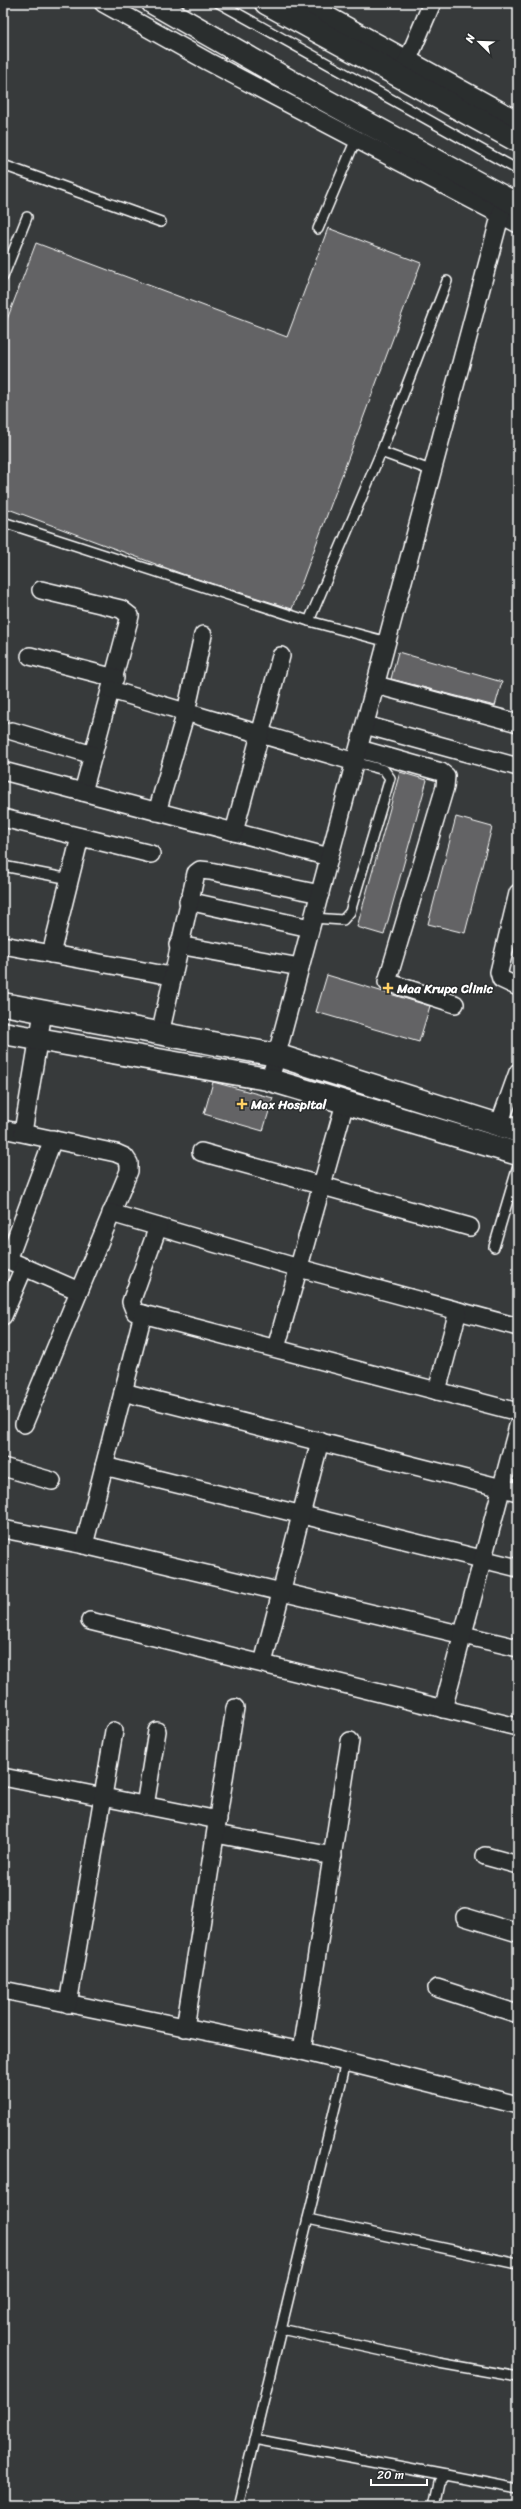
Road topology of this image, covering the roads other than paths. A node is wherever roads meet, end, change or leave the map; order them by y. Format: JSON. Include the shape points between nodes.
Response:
{"nodes":[{"id":1,"x":103,"y":3,"type":"edge"},
{"id":2,"x":154,"y":3,"type":"edge"},
{"id":3,"x":218,"y":3,"type":"edge"},
{"id":4,"x":266,"y":3,"type":"edge"},
{"id":5,"x":305,"y":3,"type":"edge"},
{"id":6,"x":432,"y":3,"type":"edge"},
{"id":7,"x":404,"y":68,"type":"junction"},
{"id":8,"x":518,"y":120,"type":"edge"},
{"id":9,"x":356,"y":139,"type":"junction"},
{"id":10,"x":518,"y":141,"type":"edge"},
{"id":11,"x":3,"y":165,"type":"edge"},
{"id":12,"x":518,"y":170,"type":"edge"},
{"id":13,"x":508,"y":206,"type":"edge"},
{"id":14,"x":27,"y":217,"type":"dead end"},
{"id":15,"x":161,"y":222,"type":"dead end"},
{"id":16,"x":518,"y":224,"type":"edge"},
{"id":17,"x":318,"y":229,"type":"dead end"},
{"id":18,"x":3,"y":277,"type":"edge"},
{"id":19,"x":447,"y":281,"type":"dead end"},
{"id":20,"x":381,"y":452,"type":"junction"},
{"id":21,"x":434,"y":470,"type":"junction"},
{"id":22,"x":3,"y":522,"type":"edge"},
{"id":23,"x":40,"y":590,"type":"dead end"},
{"id":24,"x":309,"y":621,"type":"junction"},
{"id":25,"x":203,"y":635,"type":"dead end"},
{"id":26,"x":388,"y":642,"type":"junction"},
{"id":27,"x":30,"y":656,"type":"dead end"},
{"id":28,"x":281,"y":656,"type":"dead end"},
{"id":29,"x":113,"y":684,"type":"junction"},
{"id":30,"x":376,"y":685,"type":"junction"},
{"id":31,"x":186,"y":712,"type":"junction"},
{"id":32,"x":518,"y":723,"type":"edge"},
{"id":33,"x":365,"y":725,"type":"junction"},
{"id":34,"x":12,"y":731,"type":"dead end"},
{"id":35,"x":261,"y":734,"type":"junction"},
{"id":36,"x":93,"y":755,"type":"junction"},
{"id":37,"x":357,"y":755,"type":"junction"},
{"id":38,"x":518,"y":767,"type":"edge"},
{"id":39,"x":3,"y":771,"type":"edge"},
{"id":40,"x":83,"y":792,"type":"junction"},
{"id":41,"x":157,"y":812,"type":"junction"},
{"id":42,"x":3,"y":818,"type":"edge"},
{"id":43,"x":234,"y":832,"type":"junction"},
{"id":44,"x":80,"y":837,"type":"junction"},
{"id":45,"x":151,"y":854,"type":"dead end"},
{"id":46,"x":330,"y":858,"type":"junction"},
{"id":47,"x":3,"y":866,"type":"edge"},
{"id":48,"x":70,"y":879,"type":"junction"},
{"id":49,"x":518,"y":893,"type":"edge"},
{"id":50,"x":320,"y":894,"type":"junction"},
{"id":51,"x":188,"y":901,"type":"junction"},
{"id":52,"x":312,"y":923,"type":"junction"},
{"id":53,"x":3,"y":945,"type":"edge"},
{"id":54,"x":178,"y":945,"type":"junction"},
{"id":55,"x":51,"y":954,"type":"junction"},
{"id":56,"x":300,"y":967,"type":"junction"},
{"id":57,"x":171,"y":976,"type":"junction"},
{"id":58,"x":518,"y":987,"type":"edge"},
{"id":59,"x":3,"y":1004,"type":"edge"},
{"id":60,"x":456,"y":1004,"type":"dead end"},
{"id":61,"x":43,"y":1012,"type":"junction"},
{"id":62,"x":3,"y":1033,"type":"edge"},
{"id":63,"x":160,"y":1034,"type":"junction"},
{"id":64,"x":39,"y":1040,"type":"junction"},
{"id":65,"x":276,"y":1055,"type":"junction"},
{"id":66,"x":518,"y":1072,"type":"edge"},
{"id":67,"x":270,"y":1080,"type":"junction"},
{"id":68,"x":346,"y":1103,"type":"junction"},
{"id":69,"x":508,"y":1128,"type":"edge"},
{"id":70,"x":3,"y":1129,"type":"edge"},
{"id":71,"x":23,"y":1132,"type":"junction"},
{"id":72,"x":53,"y":1139,"type":"junction"},
{"id":73,"x":201,"y":1152,"type":"dead end"},
{"id":74,"x":518,"y":1154,"type":"edge"},
{"id":75,"x":518,"y":1166,"type":"edge"},
{"id":76,"x":322,"y":1187,"type":"junction"},
{"id":77,"x":111,"y":1213,"type":"junction"},
{"id":78,"x":158,"y":1227,"type":"junction"},
{"id":79,"x":470,"y":1227,"type":"dead end"},
{"id":80,"x":494,"y":1247,"type":"dead end"},
{"id":81,"x":24,"y":1267,"type":"junction"},
{"id":82,"x":299,"y":1268,"type":"junction"},
{"id":83,"x":79,"y":1291,"type":"junction"},
{"id":84,"x":458,"y":1311,"type":"junction"},
{"id":85,"x":143,"y":1314,"type":"junction"},
{"id":86,"x":3,"y":1316,"type":"edge"},
{"id":87,"x":518,"y":1327,"type":"edge"},
{"id":88,"x":276,"y":1348,"type":"junction"},
{"id":89,"x":437,"y":1391,"type":"junction"},
{"id":90,"x":123,"y":1392,"type":"junction"},
{"id":91,"x":518,"y":1412,"type":"edge"},
{"id":92,"x":24,"y":1424,"type":"dead end"},
{"id":93,"x":517,"y":1432,"type":"edge"},
{"id":94,"x":320,"y":1441,"type":"junction"},
{"id":95,"x":104,"y":1466,"type":"junction"},
{"id":96,"x":3,"y":1467,"type":"edge"},
{"id":97,"x":52,"y":1481,"type":"dead end"},
{"id":98,"x":502,"y":1487,"type":"junction"},
{"id":99,"x":518,"y":1492,"type":"edge"},
{"id":100,"x":301,"y":1514,"type":"junction"},
{"id":101,"x":3,"y":1529,"type":"edge"},
{"id":102,"x":84,"y":1545,"type":"junction"},
{"id":103,"x":483,"y":1558,"type":"junction"},
{"id":104,"x":518,"y":1568,"type":"edge"},
{"id":105,"x":280,"y":1591,"type":"junction"},
{"id":106,"x":90,"y":1621,"type":"dead end"},
{"id":107,"x":463,"y":1633,"type":"junction"},
{"id":108,"x":518,"y":1648,"type":"edge"},
{"id":109,"x":263,"y":1663,"type":"junction"},
{"id":110,"x":235,"y":1708,"type":"dead end"},
{"id":111,"x":443,"y":1709,"type":"junction"},
{"id":112,"x":513,"y":1726,"type":"dead end"},
{"id":113,"x":114,"y":1731,"type":"dead end"},
{"id":114,"x":157,"y":1731,"type":"dead end"},
{"id":115,"x":350,"y":1741,"type":"dead end"},
{"id":116,"x":3,"y":1776,"type":"edge"},
{"id":117,"x":103,"y":1797,"type":"junction"},
{"id":118,"x":145,"y":1806,"type":"junction"},
{"id":119,"x":217,"y":1827,"type":"junction"},
{"id":120,"x":333,"y":1856,"type":"junction"},
{"id":121,"x":485,"y":1856,"type":"dead end"},
{"id":122,"x":518,"y":1865,"type":"edge"},
{"id":123,"x":465,"y":1917,"type":"dead end"},
{"id":124,"x":518,"y":1934,"type":"edge"},
{"id":125,"x":437,"y":1988,"type":"dead end"},
{"id":126,"x":3,"y":1990,"type":"edge"},
{"id":127,"x":68,"y":2004,"type":"junction"},
{"id":128,"x":518,"y":2014,"type":"edge"},
{"id":129,"x":185,"y":2028,"type":"junction"},
{"id":130,"x":302,"y":2051,"type":"junction"},
{"id":131,"x":346,"y":2062,"type":"junction"},
{"id":132,"x":518,"y":2105,"type":"edge"},
{"id":133,"x":308,"y":2219,"type":"junction"},
{"id":134,"x":518,"y":2264,"type":"edge"},
{"id":135,"x":281,"y":2328,"type":"junction"},
{"id":136,"x":518,"y":2377,"type":"edge"},
{"id":137,"x":254,"y":2439,"type":"junction"},
{"id":138,"x":446,"y":2474,"type":"junction"},
{"id":139,"x":518,"y":2489,"type":"edge"},
{"id":140,"x":238,"y":2506,"type":"edge"},
{"id":141,"x":435,"y":2506,"type":"edge"}],
"edges":[{"from":1,"to":9,"type":"street","via":[[206,61]]},
{"from":2,"to":13,"type":"street"},
{"from":3,"to":12,"type":"lane"},
{"from":4,"to":7,"type":"street"},
{"from":5,"to":7,"type":"street"},
{"from":6,"to":7,"type":"street"},
{"from":7,"to":8,"type":"street"},
{"from":7,"to":10,"type":"street"},
{"from":9,"to":13,"type":"street"},
{"from":9,"to":17,"type":"lane"},
{"from":11,"to":15,"type":"lane"},
{"from":13,"to":16,"type":"street"},
{"from":13,"to":21,"type":"street"},
{"from":14,"to":18,"type":"lane"},
{"from":19,"to":20,"type":"lane"},
{"from":20,"to":21,"type":"lane"},
{"from":20,"to":24,"type":"lane"},
{"from":21,"to":26,"type":"street"},
{"from":22,"to":24,"type":"lane"},
{"from":23,"to":29,"type":"street","via":[[128,612],[131,622]]},
{"from":24,"to":26,"type":"lane"},
{"from":25,"to":31,"type":"street"},
{"from":26,"to":30,"type":"street"},
{"from":27,"to":29,"type":"street"},
{"from":28,"to":35,"type":"street"},
{"from":29,"to":31,"type":"street"},
{"from":29,"to":36,"type":"street"},
{"from":30,"to":32,"type":"street"},
{"from":30,"to":33,"type":"street"},
{"from":31,"to":35,"type":"street"},
{"from":31,"to":41,"type":"street"},
{"from":33,"to":37,"type":"street"},
{"from":33,"to":38,"type":"street"},
{"from":34,"to":36,"type":"street"},
{"from":35,"to":37,"type":"street"},
{"from":35,"to":43,"type":"street"},
{"from":36,"to":40,"type":"street"},
{"from":37,"to":46,"type":"street"},
{"from":37,"to":52,"type":"lane","via":[[384,770],[390,778],[350,912],[343,920]]},
{"from":37,"to":60,"type":"street","via":[[441,772],[446,776],[445,787],[387,982]]},
{"from":39,"to":40,"type":"street"},
{"from":40,"to":41,"type":"street"},
{"from":41,"to":43,"type":"street"},
{"from":42,"to":44,"type":"street"},
{"from":43,"to":46,"type":"street"},
{"from":44,"to":45,"type":"street"},
{"from":44,"to":48,"type":"street"},
{"from":46,"to":50,"type":"street"},
{"from":47,"to":48,"type":"lane"},
{"from":48,"to":55,"type":"street"},
{"from":49,"to":58,"type":"street","via":[[498,972],[501,979]]},
{"from":50,"to":51,"type":"street","via":[[200,870],[192,881]]},
{"from":50,"to":52,"type":"street"},
{"from":51,"to":52,"type":"street"},
{"from":51,"to":54,"type":"street"},
{"from":52,"to":56,"type":"street"},
{"from":53,"to":55,"type":"street"},
{"from":54,"to":56,"type":"street"},
{"from":54,"to":57,"type":"street"},
{"from":55,"to":57,"type":"street"},
{"from":56,"to":65,"type":"street"},
{"from":57,"to":63,"type":"street"},
{"from":59,"to":61,"type":"street"},
{"from":61,"to":63,"type":"street"},
{"from":61,"to":64,"type":"street"},
{"from":62,"to":64,"type":"street"},
{"from":63,"to":65,"type":"street"},
{"from":64,"to":67,"type":"street"},
{"from":64,"to":71,"type":"street"},
{"from":65,"to":67,"type":"street"},
{"from":65,"to":69,"type":"street"},
{"from":66,"to":69,"type":"street"},
{"from":67,"to":68,"type":"street"},
{"from":68,"to":74,"type":"street"},
{"from":68,"to":76,"type":"street"},
{"from":70,"to":71,"type":"street"},
{"from":71,"to":72,"type":"street"},
{"from":72,"to":77,"type":"street","via":[[125,1157],[129,1163],[128,1171]]},
{"from":72,"to":81,"type":"street","via":[[8,1260]]},
{"from":73,"to":76,"type":"street"},
{"from":75,"to":80,"type":"lane"},
{"from":76,"to":79,"type":"street"},
{"from":76,"to":82,"type":"street"},
{"from":77,"to":78,"type":"street"},
{"from":77,"to":83,"type":"street"},
{"from":78,"to":82,"type":"street"},
{"from":78,"to":85,"type":"street","via":[[131,1302],[135,1312]]},
{"from":81,"to":83,"type":"street"},
{"from":81,"to":86,"type":"street"},
{"from":82,"to":84,"type":"street"},
{"from":82,"to":88,"type":"street"},
{"from":83,"to":92,"type":"street"},
{"from":84,"to":87,"type":"street"},
{"from":84,"to":89,"type":"street"},
{"from":85,"to":88,"type":"street"},
{"from":85,"to":90,"type":"street"},
{"from":88,"to":89,"type":"street"},
{"from":89,"to":91,"type":"street"},
{"from":90,"to":94,"type":"street"},
{"from":90,"to":95,"type":"street"},
{"from":93,"to":98,"type":"street"},
{"from":94,"to":98,"type":"street"},
{"from":94,"to":100,"type":"street"},
{"from":95,"to":100,"type":"street"},
{"from":95,"to":102,"type":"street"},
{"from":96,"to":97,"type":"street"},
{"from":98,"to":99,"type":"street"},
{"from":98,"to":103,"type":"street"},
{"from":100,"to":103,"type":"street"},
{"from":100,"to":105,"type":"street"},
{"from":101,"to":102,"type":"street"},
{"from":102,"to":105,"type":"street"},
{"from":103,"to":104,"type":"street"},
{"from":103,"to":107,"type":"street"},
{"from":105,"to":107,"type":"street"},
{"from":105,"to":109,"type":"street"},
{"from":106,"to":109,"type":"street"},
{"from":107,"to":108,"type":"street"},
{"from":107,"to":111,"type":"street"},
{"from":109,"to":111,"type":"street"},
{"from":110,"to":119,"type":"street"},
{"from":111,"to":112,"type":"street"},
{"from":113,"to":117,"type":"street"},
{"from":114,"to":118,"type":"street"},
{"from":115,"to":120,"type":"street"},
{"from":116,"to":117,"type":"street"},
{"from":117,"to":118,"type":"street"},
{"from":117,"to":127,"type":"street"},
{"from":118,"to":119,"type":"street"},
{"from":119,"to":120,"type":"street"},
{"from":119,"to":129,"type":"street"},
{"from":120,"to":130,"type":"street"},
{"from":121,"to":122,"type":"street"},
{"from":123,"to":124,"type":"street"},
{"from":125,"to":128,"type":"street"},
{"from":126,"to":127,"type":"street"},
{"from":127,"to":129,"type":"street"},
{"from":129,"to":130,"type":"street"},
{"from":130,"to":131,"type":"street"},
{"from":131,"to":132,"type":"street"},
{"from":131,"to":133,"type":"lane"},
{"from":133,"to":134,"type":"lane"},
{"from":133,"to":135,"type":"lane"},
{"from":135,"to":136,"type":"lane","via":[[439,2363]]},
{"from":135,"to":137,"type":"lane"},
{"from":137,"to":138,"type":"lane"},
{"from":137,"to":140,"type":"lane"},
{"from":138,"to":139,"type":"lane"},
{"from":138,"to":141,"type":"lane","via":[[440,2482]]}]}
